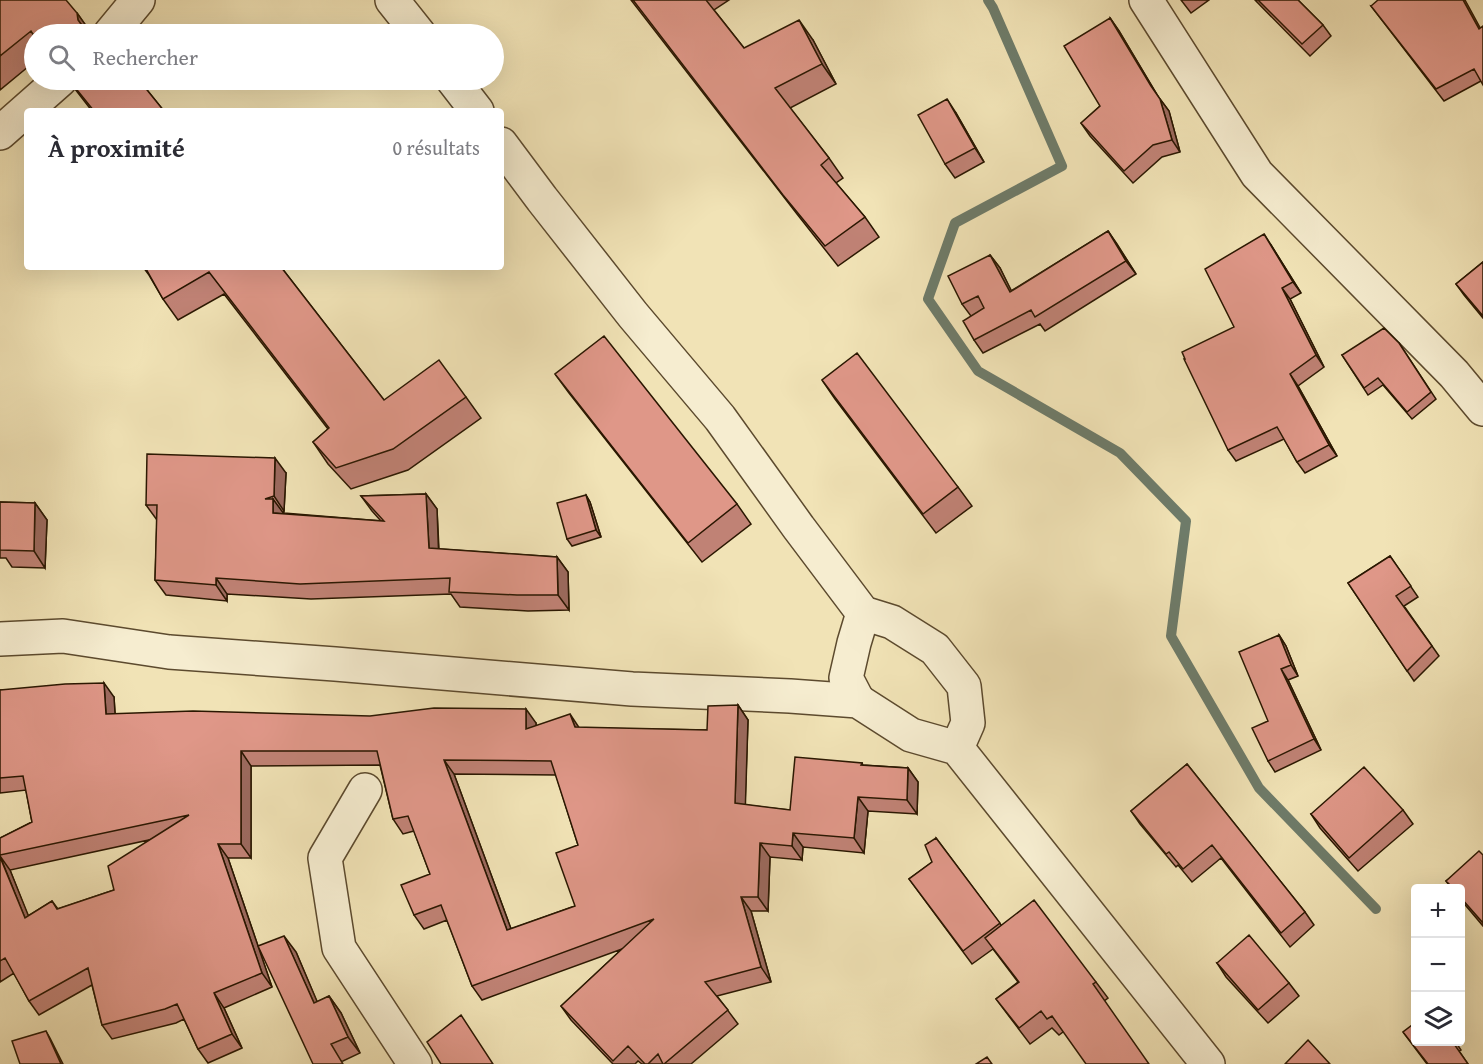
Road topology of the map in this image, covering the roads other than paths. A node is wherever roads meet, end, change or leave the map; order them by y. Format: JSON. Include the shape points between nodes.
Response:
{"nodes":[{"id":1,"x":138,"y":0,"type":"edge"},
{"id":2,"x":392,"y":0,"type":"edge"},
{"id":3,"x":1146,"y":0,"type":"edge"},
{"id":4,"x":118,"y":24,"type":"edge"},
{"id":5,"x":411,"y":24,"type":"edge"},
{"id":6,"x":49,"y":90,"type":"edge"},
{"id":7,"x":461,"y":90,"type":"edge"},
{"id":8,"x":28,"y":108,"type":"edge"},
{"id":9,"x":475,"y":108,"type":"edge"},
{"id":10,"x":24,"y":112,"type":"edge"},
{"id":11,"x":0,"y":133,"type":"edge"},
{"id":12,"x":504,"y":148,"type":"edge"},
{"id":13,"x":1483,"y":409,"type":"edge"},
{"id":14,"x":863,"y":613,"type":"junction"},
{"id":15,"x":0,"y":639,"type":"edge"},
{"id":16,"x":858,"y":701,"type":"junction"},
{"id":17,"x":957,"y":748,"type":"junction"},
{"id":18,"x":365,"y":790,"type":"dead end"},
{"id":19,"x":415,"y":1064,"type":"edge"},
{"id":20,"x":1208,"y":1064,"type":"edge"}],
"edges":[{"from":1,"to":4,"type":"street"},
{"from":2,"to":5,"type":"street"},
{"from":3,"to":13,"type":"street","via":[[1257,174],[1454,374]]},
{"from":6,"to":8,"type":"street"},
{"from":7,"to":9,"type":"street"},
{"from":10,"to":11,"type":"street"},
{"from":12,"to":14,"type":"street","via":[[633,315],[720,418]]},
{"from":14,"to":16,"type":"street","via":[[846,678]]},
{"from":14,"to":17,"type":"street","via":[[892,622],[935,649],[964,686],[968,723]]},
{"from":15,"to":16,"type":"street","via":[[63,636],[169,652],[632,689]]},
{"from":16,"to":17,"type":"street","via":[[910,735]]},
{"from":17,"to":20,"type":"street"},
{"from":18,"to":19,"type":"street","via":[[325,858],[339,948]]}]}
